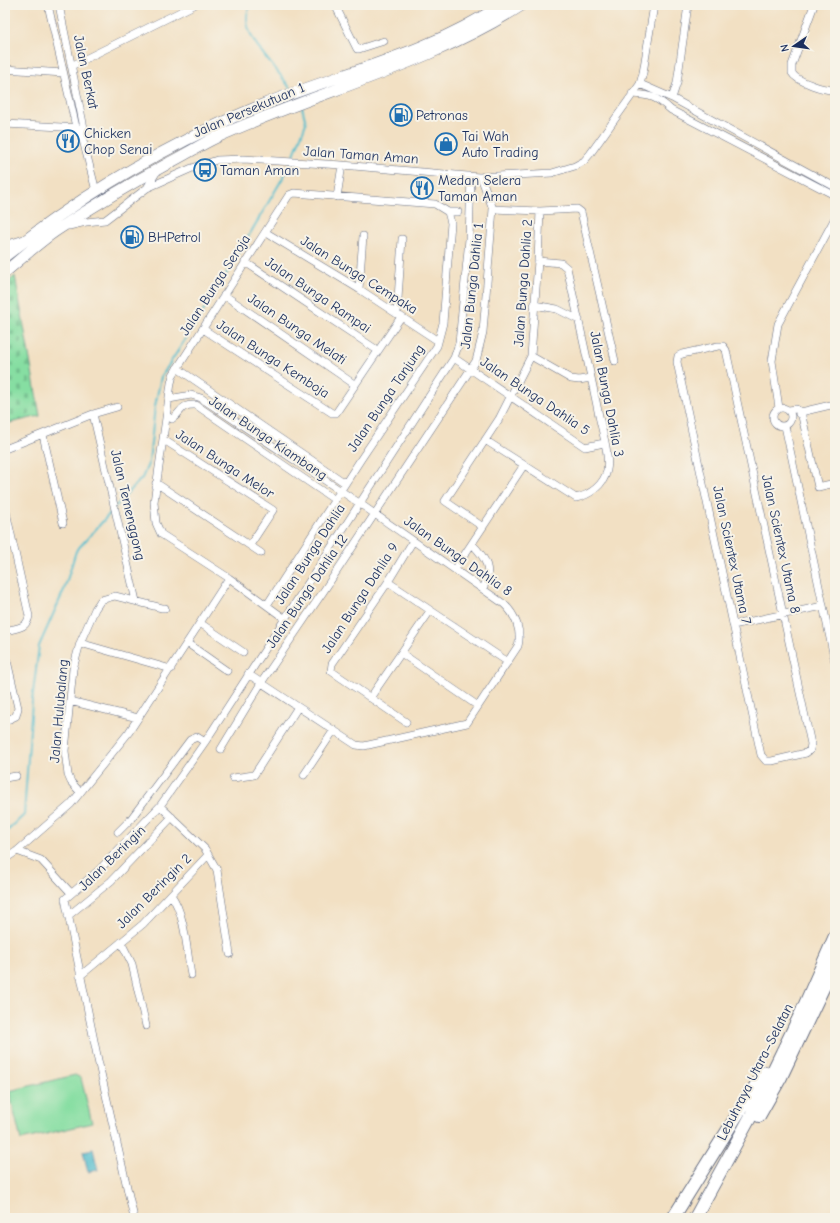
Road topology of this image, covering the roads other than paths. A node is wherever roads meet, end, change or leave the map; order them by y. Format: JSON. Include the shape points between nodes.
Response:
{"nodes":[{"id":1,"x":48,"y":5,"type":"edge"},
{"id":2,"x":59,"y":5,"type":"edge"},
{"id":3,"x":194,"y":5,"type":"edge"},
{"id":4,"x":335,"y":5,"type":"edge"},
{"id":5,"x":502,"y":5,"type":"edge"},
{"id":6,"x":522,"y":5,"type":"edge"},
{"id":7,"x":653,"y":5,"type":"edge"},
{"id":8,"x":688,"y":5,"type":"edge"},
{"id":9,"x":814,"y":5,"type":"edge"},
{"id":10,"x":384,"y":41,"type":"dead end"},
{"id":11,"x":5,"y":60,"type":"edge"},
{"id":12,"x":71,"y":66,"type":"junction"},
{"id":13,"x":6,"y":69,"type":"edge"},
{"id":14,"x":64,"y":72,"type":"junction"},
{"id":15,"x":640,"y":84,"type":"junction"},
{"id":16,"x":835,"y":89,"type":"edge"},
{"id":17,"x":632,"y":94,"type":"junction"},
{"id":18,"x":672,"y":98,"type":"junction"},
{"id":19,"x":684,"y":115,"type":"junction"},
{"id":20,"x":5,"y":124,"type":"edge"},
{"id":21,"x":76,"y":128,"type":"junction"},
{"id":22,"x":84,"y":128,"type":"junction"},
{"id":23,"x":83,"y":140,"type":"junction"},
{"id":24,"x":342,"y":165,"type":"junction"},
{"id":25,"x":159,"y":169,"type":"junction"},
{"id":26,"x":481,"y":176,"type":"junction"},
{"id":27,"x":471,"y":177,"type":"junction"},
{"id":28,"x":835,"y":187,"type":"edge"},
{"id":29,"x":147,"y":188,"type":"junction"},
{"id":30,"x":96,"y":191,"type":"junction"},
{"id":31,"x":835,"y":195,"type":"edge"},
{"id":32,"x":337,"y":197,"type":"junction"},
{"id":33,"x":493,"y":209,"type":"junction"},
{"id":34,"x":540,"y":211,"type":"junction"},
{"id":35,"x":448,"y":212,"type":"junction"},
{"id":36,"x":458,"y":212,"type":"dead end"},
{"id":37,"x":835,"y":218,"type":"edge"},
{"id":38,"x":56,"y":231,"type":"junction"},
{"id":39,"x":265,"y":232,"type":"junction"},
{"id":40,"x":363,"y":236,"type":"dead end"},
{"id":41,"x":31,"y":237,"type":"junction"},
{"id":42,"x":402,"y":239,"type":"dead end"},
{"id":43,"x":5,"y":245,"type":"edge"},
{"id":44,"x":5,"y":256,"type":"edge"},
{"id":45,"x":538,"y":261,"type":"junction"},
{"id":46,"x":245,"y":262,"type":"junction"},
{"id":47,"x":5,"y":272,"type":"edge"},
{"id":48,"x":359,"y":289,"type":"junction"},
{"id":49,"x":224,"y":295,"type":"junction"},
{"id":50,"x":534,"y":305,"type":"junction"},
{"id":51,"x":399,"y":316,"type":"junction"},
{"id":52,"x":579,"y":320,"type":"junction"},
{"id":53,"x":203,"y":329,"type":"junction"},
{"id":54,"x":438,"y":341,"type":"junction"},
{"id":55,"x":377,"y":350,"type":"junction"},
{"id":56,"x":531,"y":356,"type":"junction"},
{"id":57,"x":454,"y":358,"type":"junction"},
{"id":58,"x":615,"y":361,"type":"dead end"},
{"id":59,"x":677,"y":362,"type":"joint"},
{"id":60,"x":177,"y":368,"type":"junction"},
{"id":61,"x":471,"y":369,"type":"junction"},
{"id":62,"x":591,"y":378,"type":"junction"},
{"id":63,"x":354,"y":384,"type":"junction"},
{"id":64,"x":511,"y":398,"type":"junction"},
{"id":65,"x":168,"y":399,"type":"junction"},
{"id":66,"x":835,"y":404,"type":"edge"},
{"id":67,"x":116,"y":407,"type":"dead end"},
{"id":68,"x":779,"y":408,"type":"junction"},
{"id":69,"x":801,"y":412,"type":"junction"},
{"id":70,"x":94,"y":414,"type":"junction"},
{"id":71,"x":790,"y":414,"type":"junction"},
{"id":72,"x":167,"y":416,"type":"junction"},
{"id":73,"x":784,"y":426,"type":"junction"},
{"id":74,"x":43,"y":435,"type":"junction"},
{"id":75,"x":164,"y":440,"type":"junction"},
{"id":76,"x":485,"y":440,"type":"junction"},
{"id":77,"x":604,"y":443,"type":"junction"},
{"id":78,"x":5,"y":449,"type":"edge"},
{"id":79,"x":524,"y":465,"type":"junction"},
{"id":80,"x":156,"y":483,"type":"junction"},
{"id":81,"x":345,"y":483,"type":"junction"},
{"id":82,"x":835,"y":484,"type":"edge"},
{"id":83,"x":340,"y":491,"type":"junction"},
{"id":84,"x":335,"y":500,"type":"junction"},
{"id":85,"x":359,"y":503,"type":"junction"},
{"id":86,"x":5,"y":507,"type":"edge"},
{"id":87,"x":375,"y":514,"type":"junction"},
{"id":88,"x":63,"y":523,"type":"dead end"},
{"id":89,"x":483,"y":527,"type":"junction"},
{"id":90,"x":413,"y":541,"type":"junction"},
{"id":91,"x":472,"y":544,"type":"junction"},
{"id":92,"x":250,"y":545,"type":"junction"},
{"id":93,"x":261,"y":553,"type":"dead end"},
{"id":94,"x":455,"y":569,"type":"junction"},
{"id":95,"x":229,"y":578,"type":"junction"},
{"id":96,"x":388,"y":582,"type":"junction"},
{"id":97,"x":483,"y":588,"type":"junction"},
{"id":98,"x":136,"y":601,"type":"junction"},
{"id":99,"x":267,"y":605,"type":"junction"},
{"id":100,"x":823,"y":606,"type":"junction"},
{"id":101,"x":165,"y":608,"type":"dead end"},
{"id":102,"x":430,"y":611,"type":"junction"},
{"id":103,"x":783,"y":614,"type":"junction"},
{"id":104,"x":284,"y":618,"type":"junction"},
{"id":105,"x":200,"y":623,"type":"junction"},
{"id":106,"x":733,"y":625,"type":"junction"},
{"id":107,"x":5,"y":631,"type":"edge"},
{"id":108,"x":80,"y":643,"type":"junction"},
{"id":109,"x":187,"y":643,"type":"junction"},
{"id":110,"x":5,"y":652,"type":"edge"},
{"id":111,"x":243,"y":652,"type":"dead end"},
{"id":112,"x":401,"y":653,"type":"junction"},
{"id":113,"x":508,"y":662,"type":"junction"},
{"id":114,"x":835,"y":662,"type":"edge"},
{"id":115,"x":171,"y":668,"type":"junction"},
{"id":116,"x":227,"y":671,"type":"dead end"},
{"id":117,"x":248,"y":674,"type":"junction"},
{"id":118,"x":261,"y":683,"type":"junction"},
{"id":119,"x":370,"y":698,"type":"junction"},
{"id":120,"x":70,"y":701,"type":"junction"},
{"id":121,"x":478,"y":706,"type":"junction"},
{"id":122,"x":298,"y":707,"type":"junction"},
{"id":123,"x":138,"y":718,"type":"junction"},
{"id":124,"x":5,"y":721,"type":"edge"},
{"id":125,"x":406,"y":722,"type":"dead end"},
{"id":126,"x":334,"y":730,"type":"junction"},
{"id":127,"x":205,"y":742,"type":"junction"},
{"id":128,"x":221,"y":749,"type":"dead end"},
{"id":129,"x":761,"y":754,"type":"joint"},
{"id":130,"x":304,"y":775,"type":"dead end"},
{"id":131,"x":16,"y":776,"type":"dead end"},
{"id":132,"x":5,"y":778,"type":"edge"},
{"id":133,"x":232,"y":778,"type":"dead end"},
{"id":134,"x":80,"y":792,"type":"junction"},
{"id":135,"x":160,"y":806,"type":"junction"},
{"id":136,"x":172,"y":817,"type":"junction"},
{"id":137,"x":118,"y":832,"type":"dead end"},
{"id":138,"x":17,"y":851,"type":"junction"},
{"id":139,"x":208,"y":855,"type":"junction"},
{"id":140,"x":5,"y":859,"type":"edge"},
{"id":141,"x":69,"y":895,"type":"junction"},
{"id":142,"x":171,"y":895,"type":"junction"},
{"id":143,"x":68,"y":916,"type":"junction"},
{"id":144,"x":835,"y":936,"type":"edge"},
{"id":145,"x":121,"y":942,"type":"junction"},
{"id":146,"x":829,"y":951,"type":"junction"},
{"id":147,"x":230,"y":954,"type":"dead end"},
{"id":148,"x":835,"y":963,"type":"edge"},
{"id":149,"x":192,"y":975,"type":"dead end"},
{"id":150,"x":80,"y":976,"type":"junction"},
{"id":151,"x":146,"y":1026,"type":"dead end"},
{"id":152,"x":134,"y":1218,"type":"edge"},
{"id":153,"x":673,"y":1218,"type":"edge"},
{"id":154,"x":695,"y":1218,"type":"edge"},
{"id":155,"x":703,"y":1218,"type":"edge"}],
"edges":[{"from":1,"to":14,"type":"street"},
{"from":2,"to":12,"type":"street","name":"Jalan Berkat"},
{"from":3,"to":12,"type":"street"},
{"from":4,"to":10,"type":"street","via":[[357,49]]},
{"from":5,"to":30,"type":"highway","name":"Jalan Persekutuan 1","via":[[448,35],[286,96],[201,134]]},
{"from":6,"to":25,"type":"highway","name":"Jalan Persekutuan 1","via":[[489,26],[409,63],[216,138]]},
{"from":7,"to":15,"type":"street","name":"Jalan Taman Aman"},
{"from":8,"to":18,"type":"street","via":[[677,83]]},
{"from":9,"to":16,"type":"street","via":[[792,65],[792,72],[797,79],[828,90]]},
{"from":11,"to":13,"type":"street"},
{"from":12,"to":22,"type":"street","name":"Jalan Berkat"},
{"from":13,"to":14,"type":"street"},
{"from":14,"to":21,"type":"street"},
{"from":15,"to":17,"type":"street","name":"Jalan Taman Aman"},
{"from":15,"to":18,"type":"street"},
{"from":17,"to":19,"type":"street","via":[[650,95],[671,110]]},
{"from":17,"to":26,"type":"street","name":"Jalan Taman Aman","via":[[590,154],[575,166],[552,173]]},
{"from":18,"to":19,"type":"street","via":[[676,108]]},
{"from":18,"to":28,"type":"street"},
{"from":19,"to":31,"type":"street"},
{"from":20,"to":21,"type":"street"},
{"from":21,"to":22,"type":"street"},
{"from":21,"to":23,"type":"street"},
{"from":22,"to":23,"type":"street","name":"Jalan Berkat"},
{"from":23,"to":30,"type":"street","name":"Jalan Berkat"},
{"from":24,"to":27,"type":"street","name":"Jalan Taman Aman"},
{"from":24,"to":29,"type":"street","name":"Jalan Taman Aman","via":[[243,159],[218,160],[192,168]]},
{"from":24,"to":32,"type":"street"},
{"from":25,"to":29,"type":"street"},
{"from":25,"to":38,"type":"highway","name":"Jalan Persekutuan 1","via":[[130,183]]},
{"from":26,"to":27,"type":"street","name":"Jalan Taman Aman"},
{"from":26,"to":33,"type":"street","name":"Jalan Bunga Dahlia 1"},
{"from":27,"to":57,"type":"street","name":"Jalan Bunga Dahlia","via":[[469,239],[460,343]]},
{"from":29,"to":38,"type":"street","via":[[105,220],[76,224]]},
{"from":30,"to":41,"type":"highway","name":"Jalan Persekutuan 1"},
{"from":32,"to":35,"type":"street","name":"Jalan Bunga Seroja","via":[[435,204]]},
{"from":32,"to":39,"type":"street","name":"Jalan Bunga Seroja","via":[[294,193],[289,195]]},
{"from":33,"to":34,"type":"street"},
{"from":33,"to":61,"type":"street","name":"Jalan Bunga Dahlia 1","via":[[483,332],[479,353]]},
{"from":34,"to":45,"type":"street","name":"Jalan Bunga Dahlia 2"},
{"from":34,"to":58,"type":"street","via":[[577,209],[581,212]]},
{"from":35,"to":36,"type":"street"},
{"from":35,"to":54,"type":"street","name":"Jalan Bunga Tanjung","via":[[451,223],[442,323]]},
{"from":37,"to":68,"type":"street","via":[[778,324],[772,361]]},
{"from":38,"to":47,"type":"highway","name":"Jalan Persekutuan 1"},
{"from":39,"to":46,"type":"street","name":"Jalan Bunga Seroja"},
{"from":39,"to":48,"type":"street","name":"Jalan Bunga Cempaka"},
{"from":40,"to":48,"type":"street"},
{"from":41,"to":43,"type":"street"},
{"from":41,"to":44,"type":"highway","name":"Jalan Persekutuan 1"},
{"from":42,"to":51,"type":"street"},
{"from":45,"to":50,"type":"street","name":"Jalan Bunga Dahlia 2"},
{"from":45,"to":52,"type":"street","name":"Jalan Bunga Dahlia 3","via":[[561,263],[567,268]]},
{"from":46,"to":49,"type":"street","name":"Jalan Bunga Seroja"},
{"from":46,"to":55,"type":"street","name":"Jalan Bunga Rampai"},
{"from":48,"to":51,"type":"street","name":"Jalan Bunga Cempaka"},
{"from":49,"to":53,"type":"street","name":"Jalan Bunga Seroja"},
{"from":49,"to":63,"type":"street","name":"Jalan Bunga Melati"},
{"from":50,"to":52,"type":"street","via":[[557,309]]},
{"from":50,"to":56,"type":"street","name":"Jalan Bunga Dahlia 2"},
{"from":51,"to":54,"type":"street","name":"Jalan Bunga Cempaka"},
{"from":51,"to":55,"type":"street"},
{"from":52,"to":62,"type":"street","name":"Jalan Bunga Dahlia 3"},
{"from":53,"to":60,"type":"street","name":"Jalan Bunga Seroja"},
{"from":53,"to":63,"type":"street","name":"Jalan Bunga Kemboja","via":[[329,412],[336,413]]},
{"from":54,"to":81,"type":"street","name":"Jalan Bunga Tanjung"},
{"from":55,"to":63,"type":"street"},
{"from":56,"to":62,"type":"street","via":[[571,379]]},
{"from":56,"to":64,"type":"street","name":"Jalan Bunga Dahlia 2"},
{"from":57,"to":61,"type":"street","name":"Jalan Bunga Dahlia 5"},
{"from":57,"to":85,"type":"street","name":"Jalan Bunga Dahlia"},
{"from":59,"to":103,"type":"street","name":"Jalan Scientex Utama 8","via":[[678,356],[682,354],[718,346],[723,346],[726,350]]},
{"from":59,"to":106,"type":"street","name":"Jalan Scientex Utama 7"},
{"from":60,"to":65,"type":"street","name":"Jalan Bunga Seroja"},
{"from":60,"to":81,"type":"street","name":"Jalan Bunga Kiambang"},
{"from":61,"to":64,"type":"street","name":"Jalan Bunga Dahlia 5"},
{"from":61,"to":87,"type":"street","name":"Jalan Bunga Dahlia 1"},
{"from":62,"to":77,"type":"street","name":"Jalan Bunga Dahlia 3"},
{"from":64,"to":76,"type":"street","name":"Jalan Bunga Dahlia 2"},
{"from":64,"to":77,"type":"street","name":"Jalan Bunga Dahlia 5","via":[[585,447]]},
{"from":65,"to":72,"type":"street","name":"Jalan Bunga Seroja"},
{"from":65,"to":83,"type":"street","name":"Jalan Bunga Dahlia 8","via":[[192,395],[201,398]]},
{"from":66,"to":69,"type":"street"},
{"from":67,"to":70,"type":"street"},
{"from":68,"to":71,"type":"street","via":[[784,408]]},
{"from":68,"to":73,"type":"street","via":[[775,411],[774,420],[776,424]]},
{"from":69,"to":71,"type":"street","via":[[798,416]]},
{"from":69,"to":82,"type":"street","via":[[818,487]]},
{"from":70,"to":74,"type":"street"},
{"from":70,"to":98,"type":"street","name":"Jalan Temenggong"},
{"from":71,"to":73,"type":"street","via":[[789,423]]},
{"from":72,"to":75,"type":"street","name":"Jalan Bunga Seroja"},
{"from":72,"to":84,"type":"street","name":"Jalan Bunga Kiambang","via":[[172,419],[183,406],[196,405]]},
{"from":73,"to":100,"type":"street"},
{"from":74,"to":78,"type":"street"},
{"from":74,"to":88,"type":"street"},
{"from":75,"to":80,"type":"street","name":"Jalan Bunga Seroja"},
{"from":75,"to":92,"type":"street","name":"Jalan Bunga Melor","via":[[273,510]]},
{"from":76,"to":79,"type":"street","name":"Jalan Bunga Dahlia 3"},
{"from":76,"to":89,"type":"street","name":"Jalan Bunga Dahlia 2","via":[[445,500]]},
{"from":77,"to":79,"type":"street","name":"Jalan Bunga Dahlia 3","via":[[608,463],[605,478],[586,496],[576,498]]},
{"from":79,"to":89,"type":"street"},
{"from":80,"to":92,"type":"street"},
{"from":80,"to":95,"type":"street","name":"Jalan Bunga Seroja","via":[[154,514],[162,535]]},
{"from":81,"to":83,"type":"street","name":"Jalan Bunga Tanjung"},
{"from":83,"to":84,"type":"street","name":"Jalan Bunga Tanjung"},
{"from":83,"to":85,"type":"street","name":"Jalan Bunga Dahlia 8"},
{"from":84,"to":99,"type":"street","name":"Jalan Bunga Tanjung"},
{"from":85,"to":87,"type":"street","name":"Jalan Bunga Dahlia 8"},
{"from":85,"to":104,"type":"street","name":"Jalan Bunga Dahlia"},
{"from":86,"to":107,"type":"street","via":[[29,616],[23,627]]},
{"from":87,"to":90,"type":"street","name":"Jalan Bunga Dahlia 8"},
{"from":87,"to":118,"type":"street","name":"Jalan Bunga Dahlia 12"},
{"from":89,"to":91,"type":"street"},
{"from":90,"to":94,"type":"street","name":"Jalan Bunga Dahlia 8"},
{"from":90,"to":96,"type":"street","name":"Jalan Bunga Dahlia 9"},
{"from":91,"to":94,"type":"street"},
{"from":91,"to":97,"type":"street","via":[[487,564],[489,575]]},
{"from":92,"to":93,"type":"street"},
{"from":94,"to":97,"type":"street","name":"Jalan Bunga Dahlia 8"},
{"from":95,"to":99,"type":"street"},
{"from":95,"to":105,"type":"street"},
{"from":96,"to":102,"type":"street"},
{"from":96,"to":119,"type":"street","name":"Jalan Bunga Dahlia 9","via":[[332,664],[331,671]]},
{"from":97,"to":113,"type":"street","name":"Jalan Bunga Dahlia 8","via":[[511,610],[516,621],[519,642]]},
{"from":98,"to":101,"type":"street"},
{"from":98,"to":108,"type":"street","name":"Jalan Hulubalang","via":[[115,596],[101,600]]},
{"from":99,"to":104,"type":"street"},
{"from":100,"to":103,"type":"street"},
{"from":100,"to":114,"type":"street"},
{"from":102,"to":112,"type":"street"},
{"from":102,"to":113,"type":"street"},
{"from":103,"to":106,"type":"street"},
{"from":103,"to":129,"type":"street","name":"Jalan Scientex Utama 8","via":[[811,744],[810,750],[806,753],[772,761],[766,760]]},
{"from":104,"to":117,"type":"street","name":"Jalan Bunga Dahlia"},
{"from":105,"to":109,"type":"street"},
{"from":105,"to":111,"type":"street"},
{"from":106,"to":129,"type":"street","name":"Jalan Scientex Utama 7"},
{"from":108,"to":115,"type":"street"},
{"from":108,"to":120,"type":"street","name":"Jalan Hulubalang","via":[[73,669]]},
{"from":109,"to":115,"type":"street"},
{"from":109,"to":116,"type":"street"},
{"from":110,"to":124,"type":"street","via":[[18,708],[16,716]]},
{"from":112,"to":119,"type":"street"},
{"from":112,"to":121,"type":"street"},
{"from":113,"to":121,"type":"street","name":"Jalan Bunga Dahlia 8"},
{"from":115,"to":123,"type":"street"},
{"from":117,"to":118,"type":"street","name":"Jalan Bunga Dahlia 8"},
{"from":117,"to":127,"type":"street","name":"Jalan Bunga Dahlia"},
{"from":118,"to":122,"type":"street","name":"Jalan Bunga Dahlia 8"},
{"from":118,"to":128,"type":"street","name":"Jalan Bunga Dahlia 12"},
{"from":119,"to":125,"type":"street"},
{"from":120,"to":123,"type":"street"},
{"from":120,"to":134,"type":"street","name":"Jalan Hulubalang","via":[[65,751],[66,769],[70,782]]},
{"from":121,"to":126,"type":"street","name":"Jalan Bunga Dahlia 8","via":[[467,723],[364,746],[356,745]]},
{"from":122,"to":126,"type":"street","name":"Jalan Bunga Dahlia 8"},
{"from":122,"to":133,"type":"street","via":[[254,775]]},
{"from":123,"to":134,"type":"street"},
{"from":126,"to":130,"type":"street"},
{"from":127,"to":135,"type":"street","name":"Jalan Bunga Dahlia"},
{"from":127,"to":137,"type":"street","via":[[197,737],[190,740],[134,815]]},
{"from":131,"to":132,"type":"street"},
{"from":134,"to":138,"type":"street","via":[[71,804]]},
{"from":135,"to":136,"type":"street"},
{"from":135,"to":141,"type":"street","name":"Jalan Bunga Dahlia","via":[[99,870]]},
{"from":136,"to":139,"type":"street"},
{"from":136,"to":143,"type":"street","name":"Jalan Beringin","via":[[110,881]]},
{"from":138,"to":140,"type":"street"},
{"from":138,"to":141,"type":"street","via":[[41,860]]},
{"from":139,"to":142,"type":"street","name":"Jalan Beringin 2"},
{"from":139,"to":147,"type":"street","via":[[217,870]]},
{"from":141,"to":143,"type":"street","via":[[64,901]]},
{"from":142,"to":145,"type":"street","name":"Jalan Beringin 2"},
{"from":142,"to":149,"type":"street","via":[[180,912]]},
{"from":143,"to":150,"type":"street"},
{"from":144,"to":146,"type":"highway","name":"Lebuhraya Utara–Selatan"},
{"from":145,"to":150,"type":"street","name":"Jalan Beringin 2"},
{"from":145,"to":151,"type":"street","via":[[132,964]]},
{"from":146,"to":153,"type":"highway","via":[[758,1082]]},
{"from":146,"to":154,"type":"highway","name":"Lebuhraya Utara–Selatan","via":[[751,1116]]},
{"from":148,"to":155,"type":"highway","name":"Lebuhraya Utara–Selatan","via":[[781,1077]]},
{"from":150,"to":152,"type":"street"}]}
